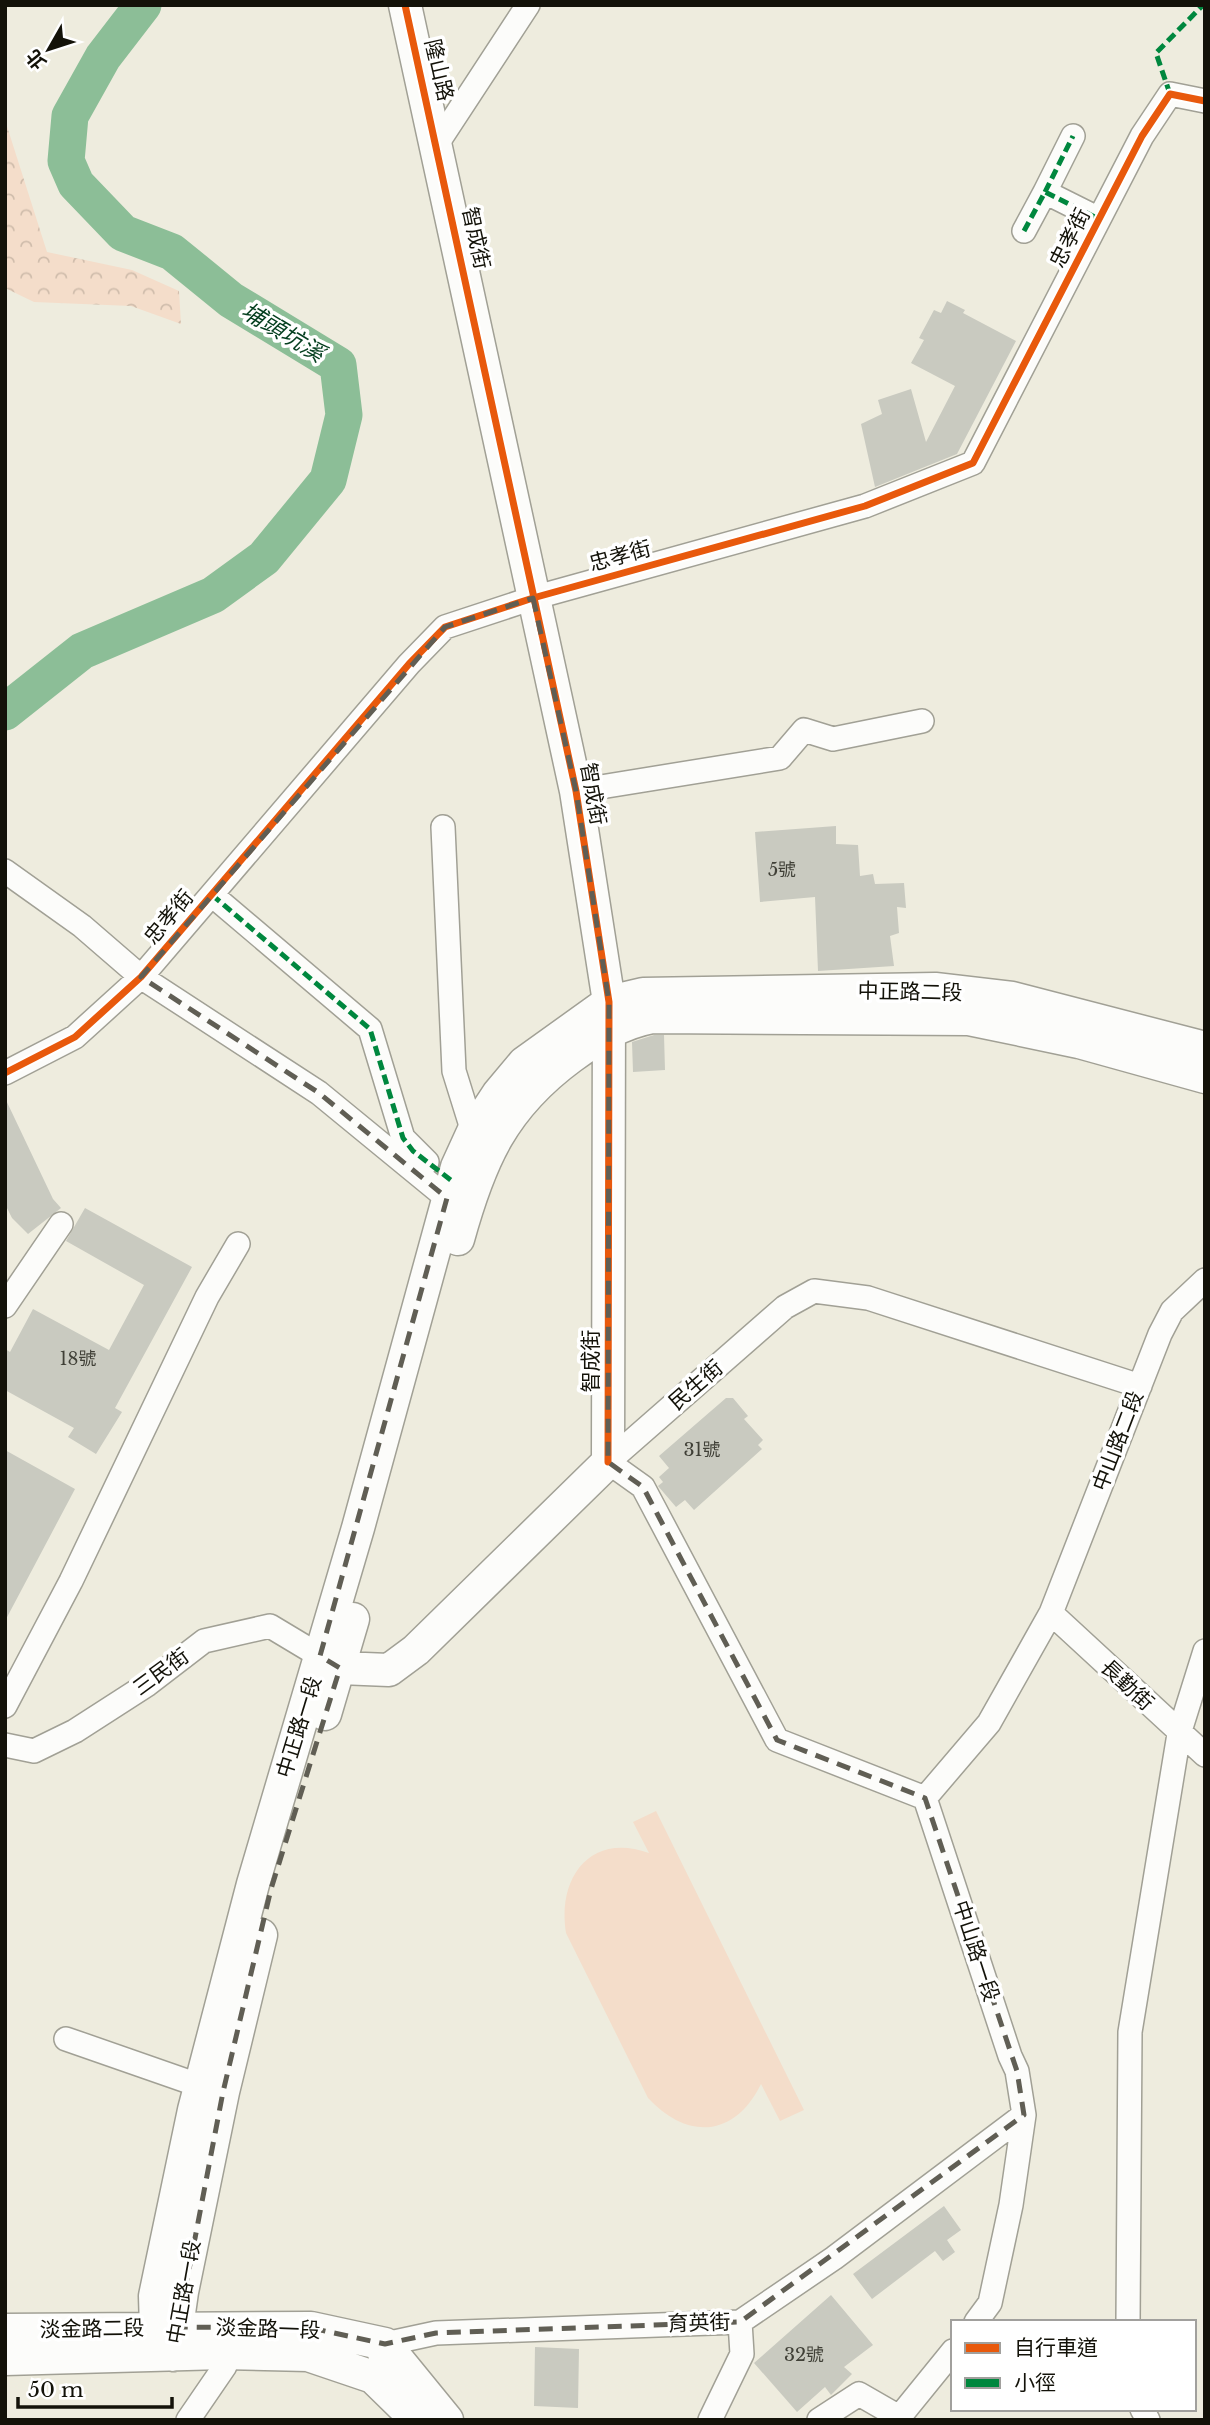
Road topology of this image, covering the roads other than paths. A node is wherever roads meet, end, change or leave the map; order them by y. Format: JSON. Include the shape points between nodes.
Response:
{"nodes":[{"id":1,"x":405,"y":5,"type":"edge"},
{"id":2,"x":528,"y":5,"type":"edge"},
{"id":3,"x":1205,"y":102,"type":"edge"},
{"id":4,"x":1073,"y":136,"type":"dead end"},
{"id":5,"x":437,"y":144,"type":"junction"},
{"id":6,"x":1045,"y":192,"type":"junction"},
{"id":7,"x":1099,"y":219,"type":"junction"},
{"id":8,"x":1024,"y":231,"type":"dead end"},
{"id":9,"x":533,"y":598,"type":"junction"},
{"id":10,"x":922,"y":721,"type":"dead end"},
{"id":11,"x":576,"y":791,"type":"junction"},
{"id":12,"x":443,"y":827,"type":"dead end"},
{"id":13,"x":5,"y":871,"type":"edge"},
{"id":14,"x":212,"y":895,"type":"junction"},
{"id":15,"x":141,"y":977,"type":"junction"},
{"id":16,"x":610,"y":1017,"type":"junction"},
{"id":17,"x":1205,"y":1048,"type":"edge"},
{"id":18,"x":5,"y":1073,"type":"edge"},
{"id":19,"x":1205,"y":1077,"type":"edge"},
{"id":20,"x":482,"y":1140,"type":"junction"},
{"id":21,"x":450,"y":1190,"type":"junction"},
{"id":22,"x":61,"y":1224,"type":"dead end"},
{"id":23,"x":238,"y":1244,"type":"dead end"},
{"id":24,"x":1205,"y":1280,"type":"edge"},
{"id":25,"x":5,"y":1306,"type":"edge"},
{"id":26,"x":1140,"y":1386,"type":"junction"},
{"id":27,"x":608,"y":1462,"type":"junction"},
{"id":28,"x":1051,"y":1613,"type":"junction"},
{"id":29,"x":1205,"y":1651,"type":"edge"},
{"id":30,"x":330,"y":1662,"type":"junction"},
{"id":31,"x":5,"y":1706,"type":"edge"},
{"id":32,"x":1179,"y":1734,"type":"junction"},
{"id":33,"x":5,"y":1745,"type":"edge"},
{"id":34,"x":1205,"y":1755,"type":"edge"},
{"id":35,"x":925,"y":1798,"type":"junction"},
{"id":36,"x":66,"y":2039,"type":"dead end"},
{"id":37,"x":201,"y":2086,"type":"junction"},
{"id":38,"x":1024,"y":2115,"type":"junction"},
{"id":39,"x":978,"y":2320,"type":"edge"},
{"id":40,"x":1128,"y":2320,"type":"edge"},
{"id":41,"x":740,"y":2322,"type":"junction"},
{"id":42,"x":5,"y":2330,"type":"edge"},
{"id":43,"x":169,"y":2337,"type":"junction"},
{"id":44,"x":224,"y":2340,"type":"junction"},
{"id":45,"x":385,"y":2344,"type":"junction"},
{"id":46,"x":951,"y":2353,"type":"edge"},
{"id":47,"x":5,"y":2359,"type":"edge"},
{"id":48,"x":373,"y":2377,"type":"junction"},
{"id":49,"x":898,"y":2418,"type":"edge"},
{"id":50,"x":188,"y":2420,"type":"edge"},
{"id":51,"x":417,"y":2420,"type":"edge"},
{"id":52,"x":447,"y":2420,"type":"edge"},
{"id":53,"x":709,"y":2420,"type":"edge"},
{"id":54,"x":820,"y":2420,"type":"edge"}],
"edges":[{"from":1,"to":5,"type":"main road","name":"隆山路"},
{"from":2,"to":5,"type":"street"},
{"from":3,"to":7,"type":"street","name":"忠孝街","via":[[1170,94],[1142,136]]},
{"from":4,"to":6,"type":"street"},
{"from":5,"to":9,"type":"main road","name":"智成街"},
{"from":6,"to":7,"type":"street"},
{"from":6,"to":8,"type":"street"},
{"from":7,"to":9,"type":"street","name":"忠孝街","via":[[973,463],[865,506]]},
{"from":9,"to":11,"type":"main road","name":"智成街"},
{"from":9,"to":14,"type":"street","name":"忠孝街","via":[[445,627]]},
{"from":10,"to":11,"type":"street","via":[[833,739],[804,730],[780,758]]},
{"from":11,"to":16,"type":"main road","name":"智成街"},
{"from":12,"to":20,"type":"street","via":[[454,1072]]},
{"from":13,"to":15,"type":"street","via":[[82,926]]},
{"from":14,"to":15,"type":"street","name":"忠孝街"},
{"from":14,"to":21,"type":"street","via":[[370,1028],[402,1138]]},
{"from":15,"to":18,"type":"street","name":"忠孝街","via":[[75,1037]]},
{"from":15,"to":21,"type":"street","via":[[318,1093]]},
{"from":16,"to":17,"type":"main road","name":"中正路二段","via":[[643,994],[935,989],[1012,998]]},
{"from":16,"to":19,"type":"main road","name":"中正路二段","via":[[630,1021],[652,1017],[969,1019],[1079,1042]]},
{"from":16,"to":20,"type":"main road","name":"中正路一段","via":[[593,1040],[543,1078]]},
{"from":16,"to":27,"type":"main road","name":"智成街"},
{"from":20,"to":21,"type":"main road","name":"中正路一段"},
{"from":20,"to":30,"type":"main road","name":"中正路一段","via":[[466,1212]]},
{"from":21,"to":30,"type":"main road","name":"中正路一段"},
{"from":22,"to":25,"type":"street"},
{"from":23,"to":31,"type":"street","via":[[207,1297],[71,1581]]},
{"from":24,"to":26,"type":"street","name":"中山路二段","via":[[1172,1311]]},
{"from":26,"to":27,"type":"street","name":"民生街","via":[[867,1298],[814,1291],[785,1307]]},
{"from":26,"to":28,"type":"street","name":"中山路二段"},
{"from":27,"to":30,"type":"main road","name":"民生街","via":[[416,1650],[389,1670]]},
{"from":27,"to":35,"type":"street","via":[[643,1487],[777,1740]]},
{"from":28,"to":32,"type":"street","name":"長勤街"},
{"from":28,"to":35,"type":"street","via":[[989,1723]]},
{"from":29,"to":32,"type":"street"},
{"from":30,"to":33,"type":"street","name":"三民街","via":[[270,1626],[204,1640],[148,1684],[75,1731],[34,1751]]},
{"from":30,"to":37,"type":"main road","name":"中正路一段","via":[[253,1884]]},
{"from":30,"to":43,"type":"main road","name":"中正路一段","via":[[271,1889]]},
{"from":32,"to":34,"type":"street","name":"長勤街"},
{"from":32,"to":40,"type":"street","via":[[1129,2032]]},
{"from":35,"to":38,"type":"street","name":"中山路一段","via":[[1017,2071]]},
{"from":36,"to":37,"type":"street"},
{"from":37,"to":43,"type":"main road","name":"中正路一段","via":[[155,2297]]},
{"from":38,"to":39,"type":"street","name":"中山路一段","via":[[990,2304]]},
{"from":38,"to":41,"type":"street","name":"育英街","via":[[834,2258]]},
{"from":41,"to":45,"type":"street","name":"育英街","via":[[436,2333]]},
{"from":41,"to":53,"type":"street","via":[[742,2354]]},
{"from":42,"to":43,"type":"main road","name":"淡金路二段"},
{"from":43,"to":44,"type":"main road","name":"淡金路一段"},
{"from":43,"to":47,"type":"main road","name":"淡金路二段"},
{"from":44,"to":45,"type":"main road","name":"淡金路一段","via":[[311,2328]]},
{"from":44,"to":48,"type":"main road","name":"淡金路一段","via":[[308,2355]]},
{"from":44,"to":50,"type":"street","via":[[225,2366]]},
{"from":45,"to":48,"type":"street"},
{"from":45,"to":52,"type":"main road"},
{"from":46,"to":49,"type":"street"},
{"from":48,"to":51,"type":"main road","name":"淡金路一段"},
{"from":49,"to":54,"type":"street","via":[[859,2394]]}]}
